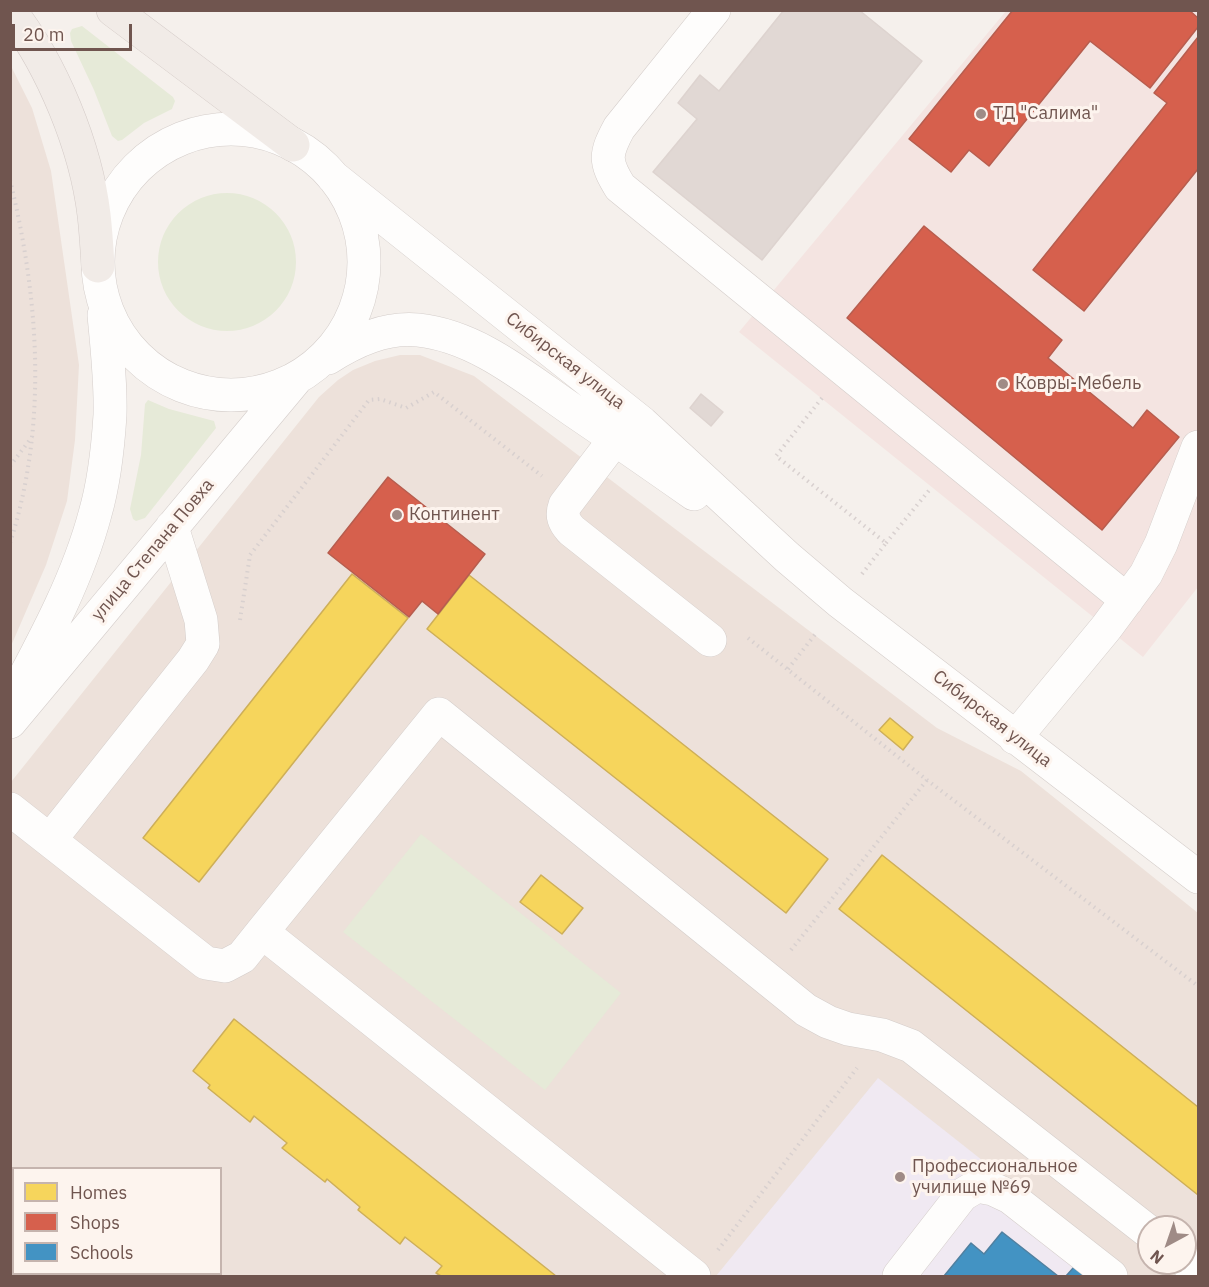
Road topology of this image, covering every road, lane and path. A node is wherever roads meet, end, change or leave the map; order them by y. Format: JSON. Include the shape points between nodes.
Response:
{"nodes":[{"id":1,"x":113,"y":10,"type":"edge"},
{"id":2,"x":714,"y":10,"type":"edge"},
{"id":3,"x":10,"y":11,"type":"edge"},
{"id":4,"x":293,"y":145,"type":"junction"},
{"id":5,"x":333,"y":177,"type":"junction"},
{"id":6,"x":10,"y":180,"type":"edge"},
{"id":7,"x":98,"y":266,"type":"junction"},
{"id":8,"x":103,"y":298,"type":"junction"},
{"id":9,"x":844,"y":370,"type":"junction"},
{"id":10,"x":303,"y":374,"type":"junction"},
{"id":11,"x":369,"y":400,"type":"dead end"},
{"id":12,"x":33,"y":436,"type":"junction"},
{"id":13,"x":615,"y":439,"type":"junction"},
{"id":14,"x":1198,"y":447,"type":"edge"},
{"id":15,"x":954,"y":459,"type":"junction"},
{"id":16,"x":10,"y":466,"type":"edge"},
{"id":17,"x":570,"y":498,"type":"junction"},
{"id":18,"x":172,"y":527,"type":"junction"},
{"id":19,"x":10,"y":543,"type":"edge"},
{"id":20,"x":886,"y":543,"type":"junction"},
{"id":21,"x":787,"y":557,"type":"junction"},
{"id":22,"x":1127,"y":600,"type":"junction"},
{"id":23,"x":840,"y":602,"type":"junction"},
{"id":24,"x":743,"y":634,"type":"dead end"},
{"id":25,"x":710,"y":640,"type":"dead end"},
{"id":26,"x":788,"y":669,"type":"junction"},
{"id":27,"x":10,"y":703,"type":"edge"},
{"id":28,"x":10,"y":722,"type":"edge"},
{"id":29,"x":1015,"y":738,"type":"junction"},
{"id":30,"x":927,"y":780,"type":"junction"},
{"id":31,"x":10,"y":809,"type":"edge"},
{"id":32,"x":50,"y":840,"type":"junction"},
{"id":33,"x":1198,"y":877,"type":"edge"},
{"id":34,"x":262,"y":932,"type":"junction"},
{"id":35,"x":768,"y":979,"type":"junction"},
{"id":36,"x":1198,"y":986,"type":"edge"},
{"id":37,"x":882,"y":1035,"type":"junction"},
{"id":38,"x":1137,"y":1223,"type":"edge"},
{"id":39,"x":705,"y":1265,"type":"edge"},
{"id":40,"x":898,"y":1276,"type":"edge"},
{"id":41,"x":1111,"y":1276,"type":"edge"}],
"edges":[{"from":1,"to":4,"type":"main road"},
{"from":2,"to":9,"type":"street","via":[[619,128],[608,147],[608,169],[620,187]]},
{"from":3,"to":7,"type":"main road","via":[[47,69],[68,116],[94,213]]},
{"from":4,"to":5,"type":"street"},
{"from":4,"to":7,"type":"street","via":[[260,133],[226,129],[192,135],[160,149],[134,172],[114,200],[101,233]]},
{"from":5,"to":10,"type":"street","via":[[358,225],[363,242],[363,278],[354,313],[337,344]]},
{"from":5,"to":21,"type":"street","name":"Сибирская улица","via":[[642,423]]},
{"from":6,"to":12,"type":"path","via":[[32,307],[36,366]]},
{"from":7,"to":8,"type":"street"},
{"from":8,"to":10,"type":"street","via":[[115,328],[135,354],[161,375],[183,386],[209,394],[245,395],[279,386]]},
{"from":8,"to":27,"type":"street","via":[[110,414],[96,513],[68,588]]},
{"from":9,"to":15,"type":"street"},
{"from":9,"to":20,"type":"path","via":[[776,456]]},
{"from":10,"to":13,"type":"street","name":"Сибирская улица","via":[[368,337],[417,330],[472,345]]},
{"from":10,"to":18,"type":"street","name":"улица Степана Повха"},
{"from":11,"to":17,"type":"path","via":[[380,399],[406,408],[434,392]]},
{"from":12,"to":16,"type":"path"},
{"from":12,"to":19,"type":"path","via":[[22,507]]},
{"from":13,"to":17,"type":"street"},
{"from":13,"to":21,"type":"street","name":"Сибирская улица"},
{"from":14,"to":22,"type":"street","via":[[1161,544]]},
{"from":15,"to":20,"type":"path"},
{"from":15,"to":22,"type":"street"},
{"from":17,"to":25,"type":"street","via":[[562,512],[571,530]]},
{"from":18,"to":28,"type":"street","name":"улица Степана Повха"},
{"from":18,"to":32,"type":"street","via":[[201,620],[202,644]]},
{"from":20,"to":23,"type":"path"},
{"from":21,"to":23,"type":"street","name":"Сибирская улица"},
{"from":22,"to":29,"type":"street"},
{"from":23,"to":26,"type":"path"},
{"from":23,"to":29,"type":"street","name":"Сибирская улица"},
{"from":24,"to":26,"type":"path"},
{"from":26,"to":30,"type":"path"},
{"from":29,"to":33,"type":"street","name":"Сибирская улица"},
{"from":30,"to":35,"type":"path"},
{"from":30,"to":36,"type":"path"},
{"from":31,"to":32,"type":"street"},
{"from":32,"to":34,"type":"street","via":[[206,963],[225,966],[242,957]]},
{"from":34,"to":35,"type":"street","via":[[439,714]]},
{"from":34,"to":39,"type":"street"},
{"from":35,"to":37,"type":"street","via":[[806,1010],[828,1022]]},
{"from":37,"to":38,"type":"street","via":[[911,1046]]},
{"from":37,"to":39,"type":"path"},
{"from":40,"to":41,"type":"street","via":[[962,1195],[977,1186],[1010,1197]]}]}
